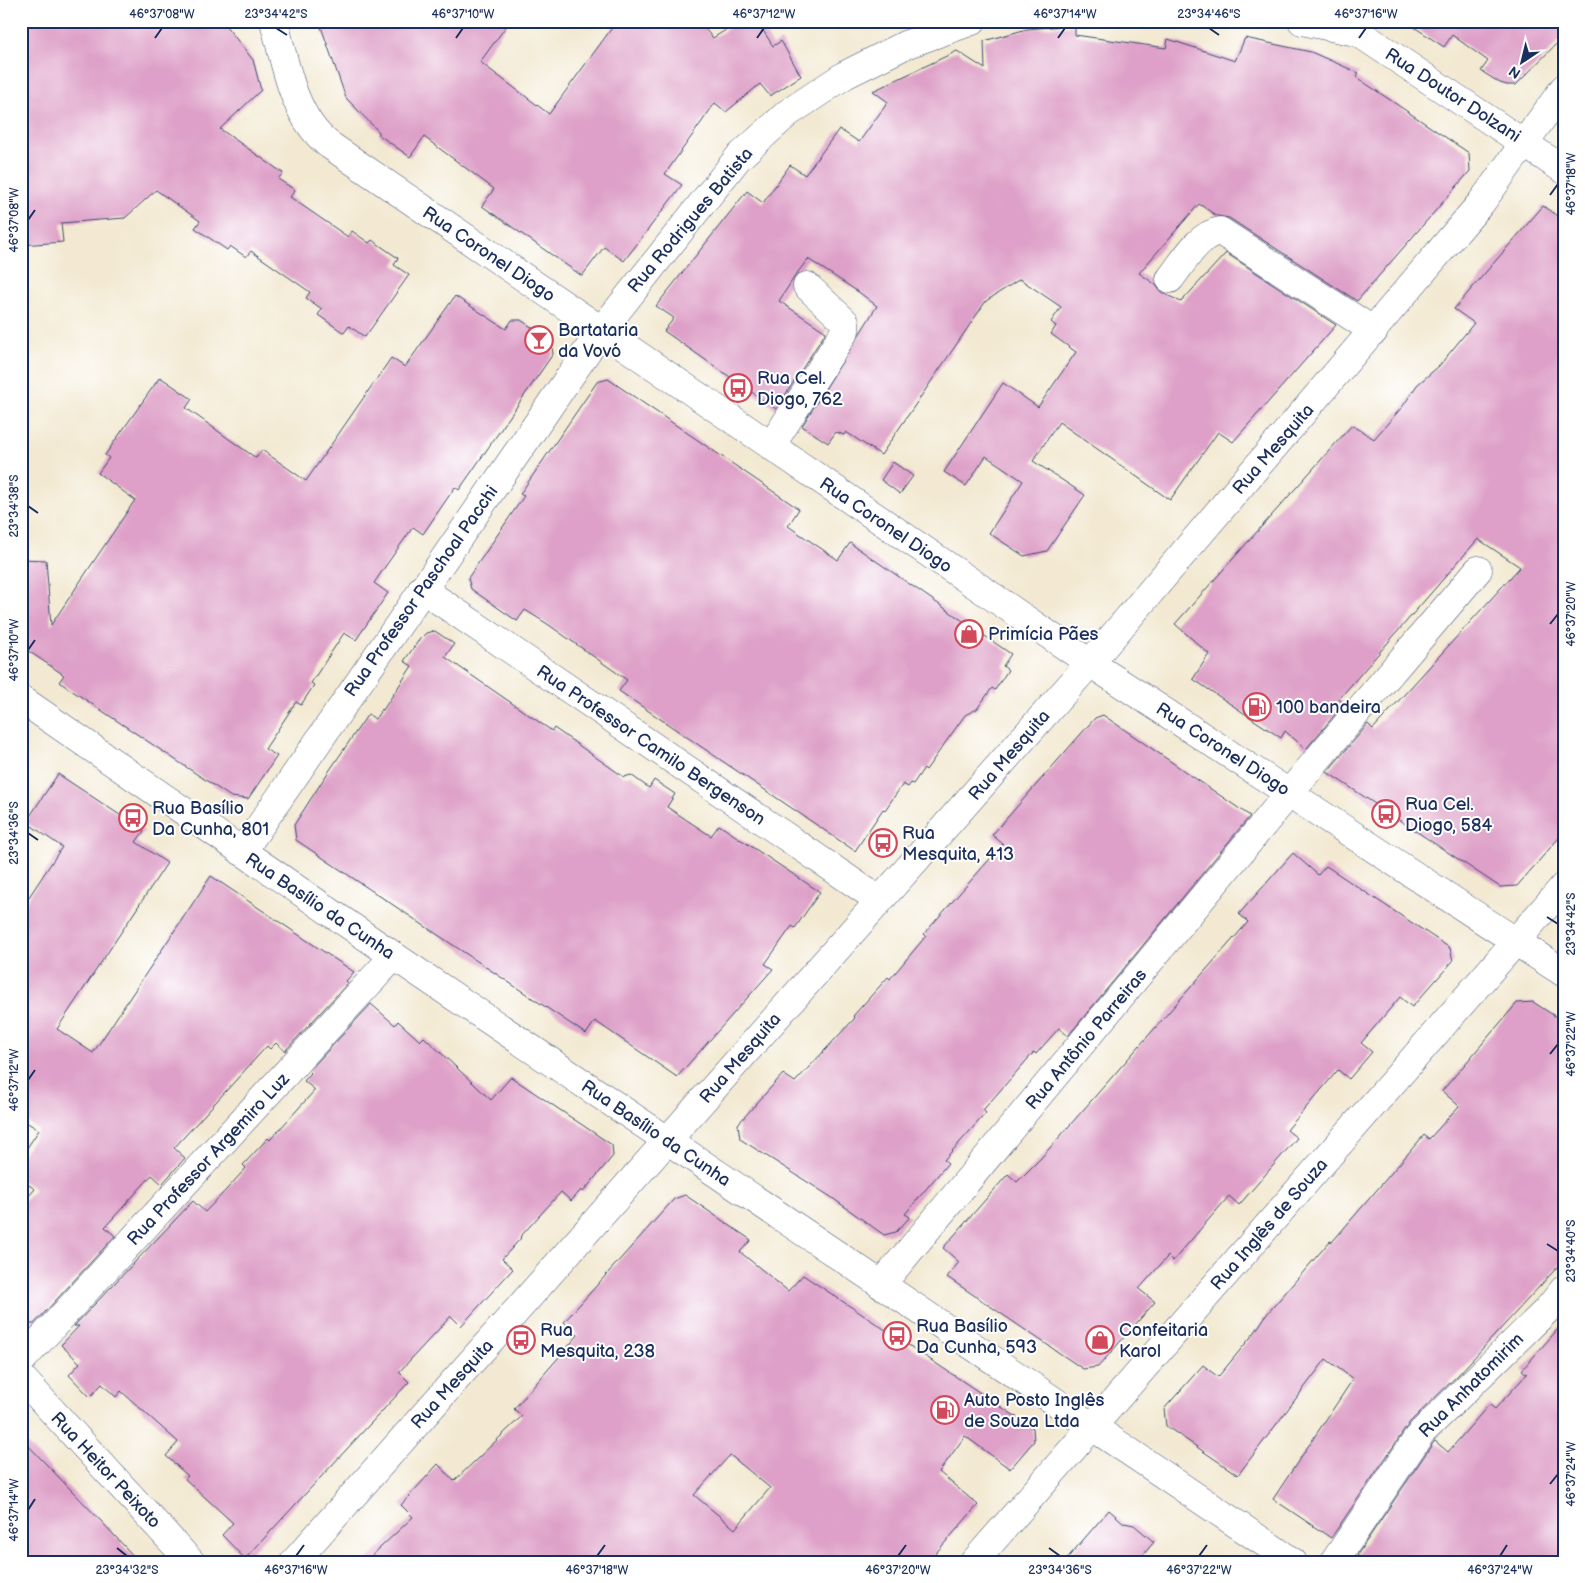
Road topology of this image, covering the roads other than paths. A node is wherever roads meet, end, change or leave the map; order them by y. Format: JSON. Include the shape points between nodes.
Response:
{"nodes":[{"id":1,"x":274,"y":21,"type":"edge"},
{"id":2,"x":972,"y":21,"type":"edge"},
{"id":3,"x":1302,"y":21,"type":"edge"},
{"id":4,"x":1349,"y":27,"type":"edge"},
{"id":5,"x":1564,"y":88,"type":"edge"},
{"id":6,"x":1524,"y":142,"type":"junction"},
{"id":7,"x":1564,"y":170,"type":"edge"},
{"id":8,"x":1170,"y":279,"type":"dead end"},
{"id":9,"x":806,"y":286,"type":"dead end"},
{"id":10,"x":601,"y":331,"type":"junction"},
{"id":11,"x":1374,"y":331,"type":"junction"},
{"id":12,"x":771,"y":446,"type":"junction"},
{"id":13,"x":1478,"y":570,"type":"dead end"},
{"id":14,"x":422,"y":590,"type":"junction"},
{"id":15,"x":1090,"y":663,"type":"junction"},
{"id":16,"x":21,"y":699,"type":"edge"},
{"id":17,"x":1290,"y":793,"type":"junction"},
{"id":18,"x":242,"y":852,"type":"junction"},
{"id":19,"x":1564,"y":886,"type":"edge"},
{"id":20,"x":879,"y":900,"type":"junction"},
{"id":21,"x":1517,"y":941,"type":"junction"},
{"id":22,"x":394,"y":956,"type":"junction"},
{"id":23,"x":1564,"y":973,"type":"edge"},
{"id":24,"x":668,"y":1140,"type":"junction"},
{"id":25,"x":882,"y":1285,"type":"junction"},
{"id":26,"x":1564,"y":1289,"type":"edge"},
{"id":27,"x":21,"y":1361,"type":"edge"},
{"id":28,"x":21,"y":1377,"type":"edge"},
{"id":29,"x":1092,"y":1428,"type":"junction"},
{"id":30,"x":191,"y":1562,"type":"edge"},
{"id":31,"x":294,"y":1562,"type":"edge"},
{"id":32,"x":974,"y":1562,"type":"edge"},
{"id":33,"x":1293,"y":1562,"type":"edge"},
{"id":34,"x":1334,"y":1562,"type":"edge"}],
"edges":[{"from":1,"to":10,"type":"street","name":"Rua Coronel Diogo","via":[[285,64],[302,111],[314,133]]},
{"from":2,"to":10,"type":"street","name":"Rua Rodrigues Batista","via":[[904,46],[845,75],[788,113],[738,158]]},
{"from":3,"to":4,"type":"street"},
{"from":4,"to":6,"type":"street","name":"Rua Doutor Dolzani"},
{"from":5,"to":6,"type":"street","name":"Rua Mesquita"},
{"from":6,"to":7,"type":"street","name":"Rua Doutor Dolzani"},
{"from":6,"to":11,"type":"street","name":"Rua Mesquita","via":[[1481,203]]},
{"from":8,"to":11,"type":"street","via":[[1197,245],[1212,232],[1220,231]]},
{"from":9,"to":12,"type":"street","via":[[845,322],[845,331]]},
{"from":10,"to":12,"type":"street","name":"Rua Coronel Diogo"},
{"from":10,"to":14,"type":"street","name":"Rua Professor Paschoal Pacchi"},
{"from":11,"to":15,"type":"street","name":"Rua Mesquita"},
{"from":12,"to":15,"type":"street","name":"Rua Coronel Diogo"},
{"from":13,"to":17,"type":"street","name":"Rua Antônio Parreiras"},
{"from":14,"to":18,"type":"street","name":"Rua Professor Paschoal Pacchi"},
{"from":14,"to":20,"type":"street","name":"Rua Professor Camilo Bergenson"},
{"from":15,"to":17,"type":"street","name":"Rua Coronel Diogo"},
{"from":15,"to":20,"type":"street","name":"Rua Mesquita"},
{"from":16,"to":18,"type":"street","name":"Rua Basílio da Cunha"},
{"from":17,"to":21,"type":"street","name":"Rua Coronel Diogo"},
{"from":17,"to":25,"type":"street","name":"Rua Antônio Parreiras"},
{"from":18,"to":22,"type":"street","name":"Rua Basílio da Cunha"},
{"from":19,"to":21,"type":"street","name":"Rua Inglês de Souza"},
{"from":20,"to":24,"type":"street","name":"Rua Mesquita"},
{"from":21,"to":23,"type":"street","name":"Rua Coronel Diogo"},
{"from":21,"to":29,"type":"street","name":"Rua Inglês de Souza"},
{"from":22,"to":24,"type":"street","name":"Rua Basílio da Cunha"},
{"from":22,"to":27,"type":"street","name":"Rua Professor Argemiro Luz"},
{"from":24,"to":25,"type":"street","name":"Rua Basílio da Cunha"},
{"from":24,"to":31,"type":"street","name":"Rua Mesquita"},
{"from":25,"to":29,"type":"street","name":"Rua Basílio da Cunha"},
{"from":26,"to":34,"type":"street","name":"Rua Anhatomirim","via":[[1547,1310],[1421,1433]]},
{"from":28,"to":30,"type":"street","name":"Rua Heitor Peixoto"},
{"from":29,"to":32,"type":"street","name":"Rua Inglês de Souza"},
{"from":29,"to":33,"type":"street","name":"Rua Basílio da Cunha"}]}
